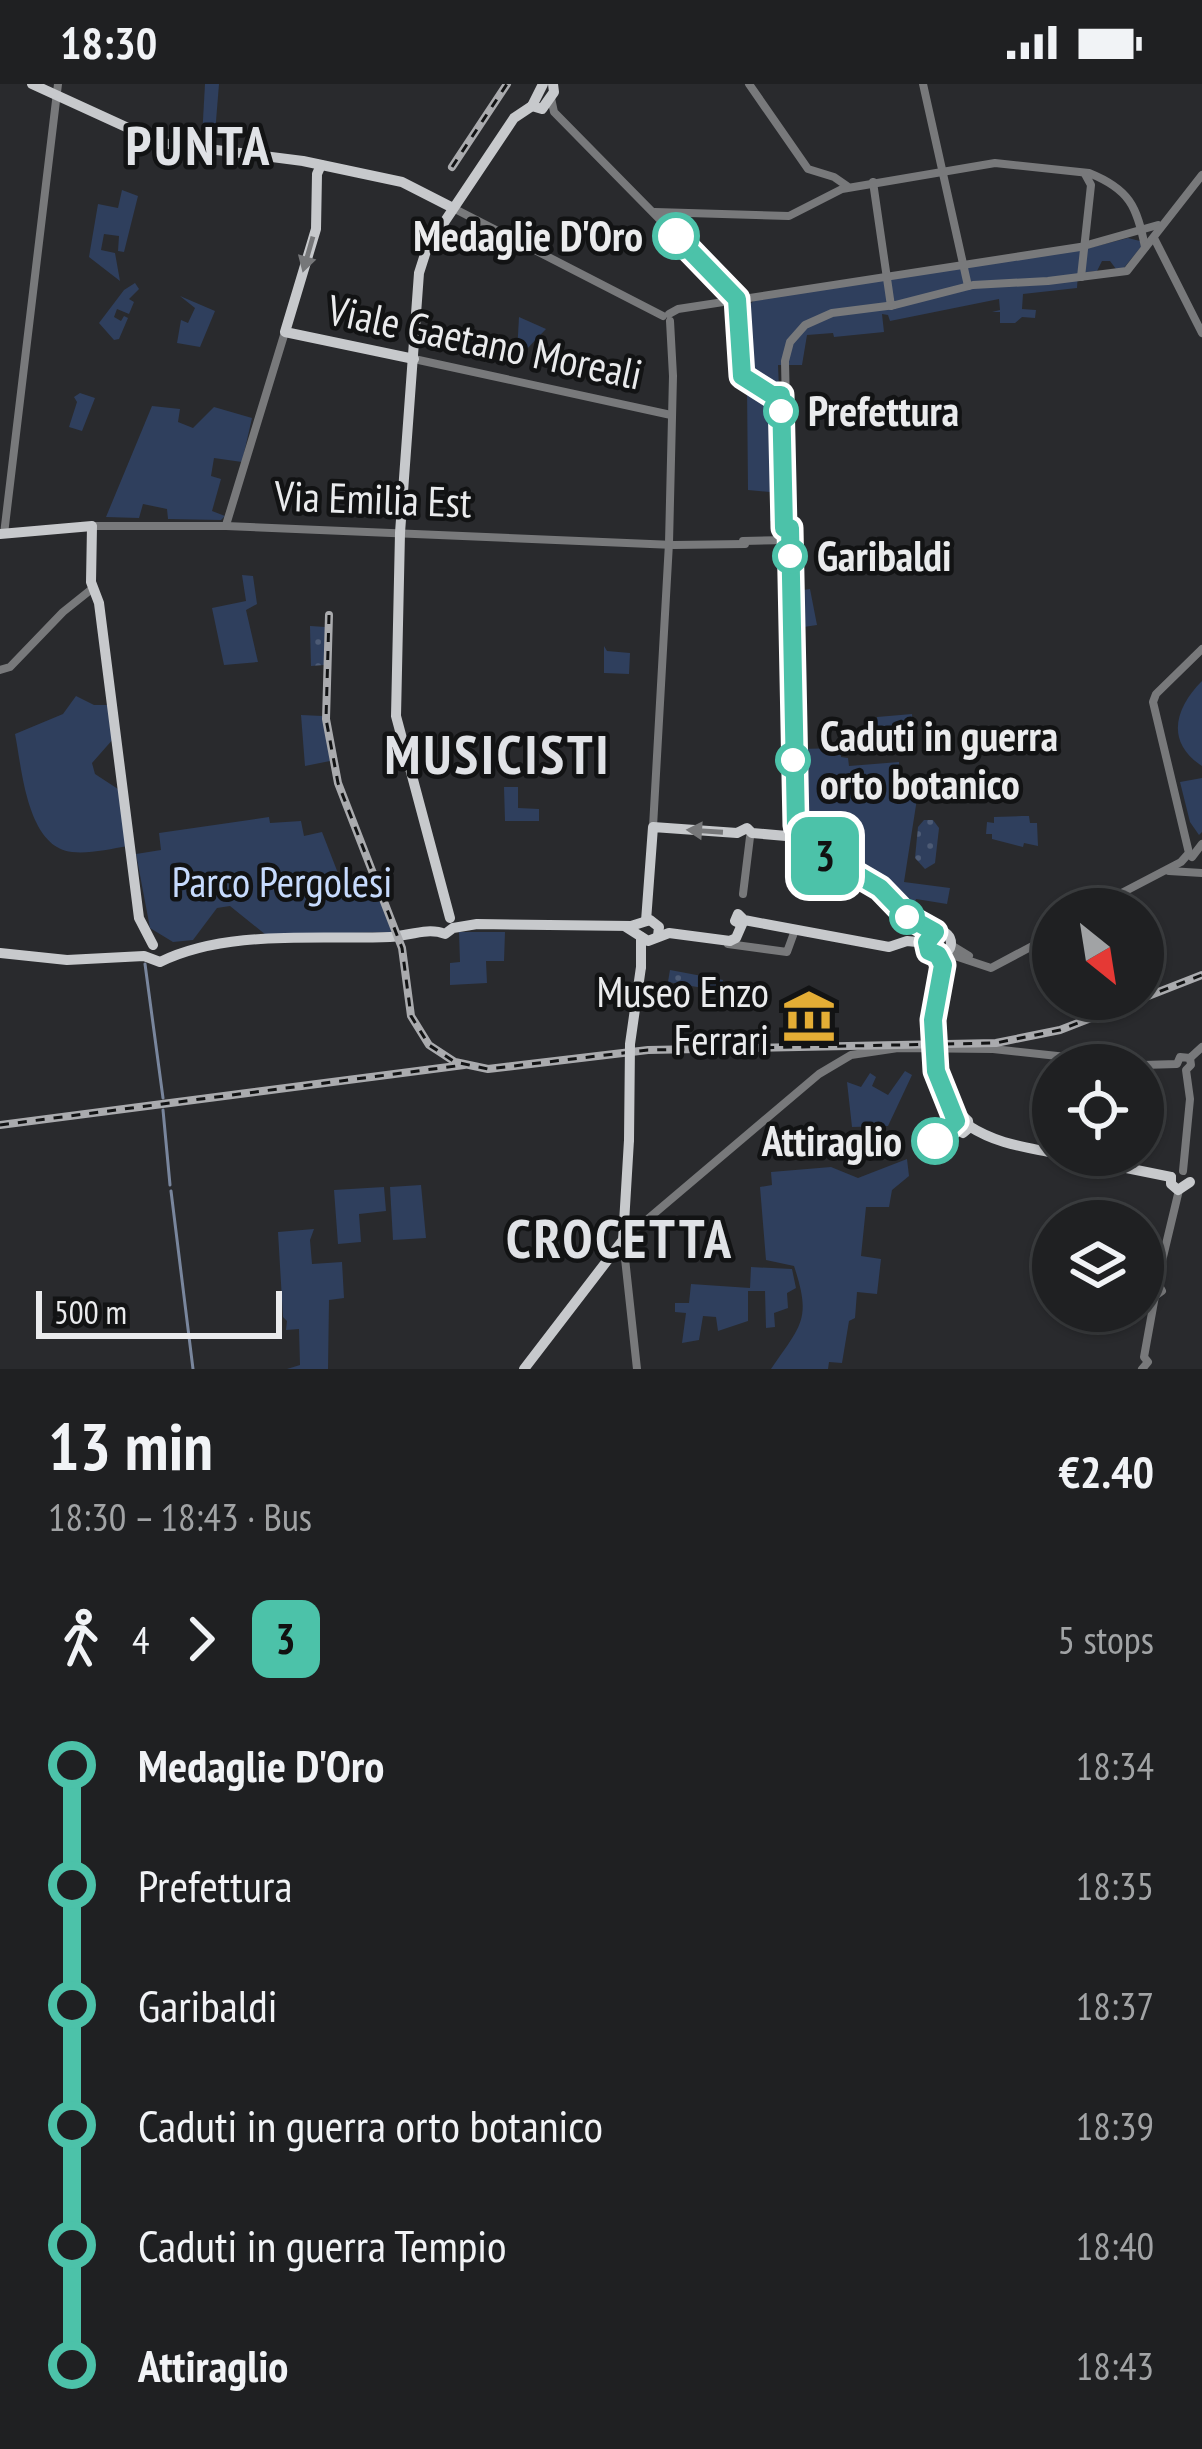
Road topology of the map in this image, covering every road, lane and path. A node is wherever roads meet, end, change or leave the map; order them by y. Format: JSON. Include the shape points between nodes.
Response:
{"nodes":[{"id":1,"x":32,"y":84,"type":"edge"},
{"id":2,"x":749,"y":84,"type":"edge"},
{"id":3,"x":923,"y":84,"type":"edge"},
{"id":4,"x":552,"y":87,"type":"edge"},
{"id":5,"x":57,"y":89,"type":"edge"},
{"id":6,"x":543,"y":109,"type":"junction"},
{"id":7,"x":319,"y":170,"type":"junction"},
{"id":8,"x":1202,"y":171,"type":"edge"},
{"id":9,"x":944,"y":172,"type":"junction"},
{"id":10,"x":1084,"y":173,"type":"junction"},
{"id":11,"x":1101,"y":178,"type":"junction"},
{"id":12,"x":873,"y":182,"type":"junction"},
{"id":13,"x":1091,"y":185,"type":"junction"},
{"id":14,"x":848,"y":188,"type":"junction"},
{"id":15,"x":463,"y":194,"type":"junction"},
{"id":16,"x":440,"y":201,"type":"junction"},
{"id":17,"x":453,"y":208,"type":"junction"},
{"id":18,"x":655,"y":214,"type":"junction"},
{"id":19,"x":1158,"y":225,"type":"junction"},
{"id":20,"x":1141,"y":230,"type":"junction"},
{"id":21,"x":1116,"y":237,"type":"junction"},
{"id":22,"x":1148,"y":243,"type":"junction"},
{"id":23,"x":1083,"y":251,"type":"junction"},
{"id":24,"x":965,"y":262,"type":"junction"},
{"id":25,"x":1096,"y":275,"type":"junction"},
{"id":26,"x":887,"y":276,"type":"junction"},
{"id":27,"x":1082,"y":278,"type":"junction"},
{"id":28,"x":968,"y":286,"type":"junction"},
{"id":29,"x":737,"y":299,"type":"junction"},
{"id":30,"x":891,"y":306,"type":"junction"},
{"id":31,"x":667,"y":321,"type":"junction"},
{"id":32,"x":287,"y":333,"type":"junction"},
{"id":33,"x":1202,"y":333,"type":"edge"},
{"id":34,"x":414,"y":358,"type":"junction"},
{"id":35,"x":671,"y":415,"type":"junction"},
{"id":36,"x":92,"y":526,"type":"junction"},
{"id":37,"x":228,"y":526,"type":"junction"},
{"id":38,"x":400,"y":533,"type":"junction"},
{"id":39,"x":2,"y":534,"type":"edge"},
{"id":40,"x":790,"y":540,"type":"junction"},
{"id":41,"x":669,"y":543,"type":"junction"},
{"id":42,"x":745,"y":544,"type":"dead end"},
{"id":43,"x":93,"y":589,"type":"junction"},
{"id":44,"x":1202,"y":649,"type":"edge"},
{"id":45,"x":3,"y":670,"type":"edge"},
{"id":46,"x":653,"y":827,"type":"junction"},
{"id":47,"x":746,"y":837,"type":"junction"},
{"id":48,"x":1202,"y":844,"type":"edge"},
{"id":49,"x":815,"y":850,"type":"junction"},
{"id":50,"x":1192,"y":864,"type":"edge"},
{"id":51,"x":1138,"y":888,"type":"edge"},
{"id":52,"x":1139,"y":888,"type":"edge"},
{"id":53,"x":740,"y":917,"type":"junction"},
{"id":54,"x":447,"y":921,"type":"junction"},
{"id":55,"x":649,"y":930,"type":"junction"},
{"id":56,"x":794,"y":931,"type":"junction"},
{"id":57,"x":935,"y":932,"type":"junction"},
{"id":58,"x":686,"y":936,"type":"junction"},
{"id":59,"x":927,"y":944,"type":"junction"},
{"id":60,"x":1032,"y":944,"type":"edge"},
{"id":61,"x":159,"y":950,"type":"junction"},
{"id":62,"x":0,"y":953,"type":"edge"},
{"id":63,"x":946,"y":957,"type":"junction"},
{"id":64,"x":1202,"y":1047,"type":"edge"},
{"id":65,"x":1032,"y":1053,"type":"edge"},
{"id":66,"x":1164,"y":1066,"type":"edge"},
{"id":67,"x":1182,"y":1067,"type":"junction"},
{"id":68,"x":1032,"y":1149,"type":"edge"},
{"id":69,"x":1164,"y":1176,"type":"edge"},
{"id":70,"x":1189,"y":1182,"type":"edge"},
{"id":71,"x":625,"y":1215,"type":"junction"},
{"id":72,"x":640,"y":1225,"type":"junction"},
{"id":73,"x":623,"y":1240,"type":"junction"},
{"id":74,"x":610,"y":1256,"type":"junction"},
{"id":75,"x":625,"y":1259,"type":"junction"},
{"id":76,"x":1143,"y":1364,"type":"edge"},
{"id":77,"x":524,"y":1369,"type":"edge"},
{"id":78,"x":637,"y":1369,"type":"edge"}],
"edges":[{"from":1,"to":5,"type":"main road"},
{"from":2,"to":14,"type":"street","via":[[808,170]]},
{"from":3,"to":9,"type":"street"},
{"from":4,"to":6,"type":"main road"},
{"from":5,"to":7,"type":"main road","via":[[160,143]]},
{"from":5,"to":39,"type":"street"},
{"from":6,"to":15,"type":"main road","via":[[515,116]]},
{"from":6,"to":18,"type":"street"},
{"from":7,"to":16,"type":"main road","via":[[402,182]]},
{"from":7,"to":32,"type":"main road","one_way":true,"via":[[316,229]]},
{"from":8,"to":19,"type":"street"},
{"from":8,"to":22,"type":"street"},
{"from":9,"to":10,"type":"street","via":[[1006,163]]},
{"from":9,"to":12,"type":"street"},
{"from":9,"to":24,"type":"street"},
{"from":10,"to":11,"type":"street"},
{"from":10,"to":13,"type":"street"},
{"from":11,"to":13,"type":"street"},
{"from":11,"to":20,"type":"street","via":[[1128,195]]},
{"from":12,"to":14,"type":"street"},
{"from":12,"to":26,"type":"street"},
{"from":13,"to":23,"type":"street"},
{"from":14,"to":18,"type":"street","via":[[789,216]]},
{"from":15,"to":16,"type":"main road"},
{"from":15,"to":17,"type":"main road"},
{"from":16,"to":17,"type":"main road"},
{"from":17,"to":31,"type":"street"},
{"from":17,"to":34,"type":"main road","via":[[421,260]]},
{"from":18,"to":29,"type":"street"},
{"from":19,"to":20,"type":"street"},
{"from":19,"to":22,"type":"street"},
{"from":20,"to":21,"type":"street"},
{"from":20,"to":22,"type":"street"},
{"from":21,"to":22,"type":"street"},
{"from":21,"to":23,"type":"street"},
{"from":22,"to":25,"type":"street","via":[[1130,270]]},
{"from":22,"to":33,"type":"street"},
{"from":23,"to":24,"type":"street"},
{"from":23,"to":25,"type":"street"},
{"from":23,"to":27,"type":"street"},
{"from":24,"to":26,"type":"street"},
{"from":24,"to":28,"type":"street"},
{"from":25,"to":27,"type":"street"},
{"from":26,"to":29,"type":"street"},
{"from":26,"to":30,"type":"street"},
{"from":27,"to":28,"type":"street"},
{"from":28,"to":30,"type":"street"},
{"from":29,"to":31,"type":"street","via":[[678,309]]},
{"from":30,"to":40,"type":"street","via":[[820,316],[788,348]]},
{"from":31,"to":35,"type":"street"},
{"from":32,"to":34,"type":"main road","name":"Viale Gaetano Moreali"},
{"from":32,"to":37,"type":"street"},
{"from":34,"to":35,"type":"street","name":"Viale Gaetano Moreali"},
{"from":34,"to":38,"type":"main road"},
{"from":35,"to":41,"type":"street"},
{"from":36,"to":37,"type":"street","name":"Via Emilia Est"},
{"from":36,"to":39,"type":"main road","name":"Via Emilia Est"},
{"from":36,"to":43,"type":"main road"},
{"from":37,"to":38,"type":"street","name":"Via Emilia Est"},
{"from":38,"to":41,"type":"street","name":"Via Emilia Est"},
{"from":38,"to":54,"type":"main road","via":[[397,728]]},
{"from":40,"to":41,"type":"street"},
{"from":40,"to":49,"type":"street","via":[[795,824]]},
{"from":41,"to":42,"type":"street","name":"Via Emilia Est"},
{"from":41,"to":46,"type":"street"},
{"from":43,"to":45,"type":"street"},
{"from":43,"to":61,"type":"main road","via":[[139,918]]},
{"from":44,"to":50,"type":"street","via":[[1154,702]]},
{"from":47,"to":46,"type":"main road","one_way":true},
{"from":46,"to":55,"type":"main road"},
{"from":47,"to":49,"type":"main road","via":[[798,837]]},
{"from":47,"to":53,"type":"street"},
{"from":48,"to":50,"type":"street"},
{"from":49,"to":57,"type":"main road"},
{"from":50,"to":51,"type":"street"},
{"from":50,"to":52,"type":"street"},
{"from":53,"to":55,"type":"street","via":[[730,939]]},
{"from":53,"to":56,"type":"main road"},
{"from":53,"to":58,"type":"main road","via":[[732,941]]},
{"from":54,"to":55,"type":"main road"},
{"from":54,"to":61,"type":"main road","via":[[421,932]]},
{"from":55,"to":58,"type":"main road"},
{"from":55,"to":71,"type":"main road","bridge":true,"via":[[630,1044]]},
{"from":56,"to":58,"type":"street","via":[[787,952]]},
{"from":56,"to":59,"type":"main road","via":[[882,946]]},
{"from":57,"to":59,"type":"main road"},
{"from":57,"to":63,"type":"main road","via":[[947,935]]},
{"from":59,"to":63,"type":"main road"},
{"from":60,"to":63,"type":"street","via":[[995,964]]},
{"from":61,"to":62,"type":"main road","via":[[101,960]]},
{"from":63,"to":68,"type":"main road","bridge":true,"via":[[933,1020],[937,1074],[958,1116],[995,1140]]},
{"from":64,"to":67,"type":"street"},
{"from":65,"to":72,"type":"street","via":[[932,1048],[841,1058]]},
{"from":66,"to":67,"type":"street"},
{"from":67,"to":70,"type":"street","via":[[1190,1099]]},
{"from":69,"to":70,"type":"main road","via":[[1172,1186]]},
{"from":70,"to":76,"type":"street","via":[[1148,1289],[1155,1296]]},
{"from":71,"to":72,"type":"street","via":[[629,1227]]},
{"from":71,"to":73,"type":"main road"},
{"from":72,"to":73,"type":"street"},
{"from":73,"to":74,"type":"main road"},
{"from":73,"to":75,"type":"street"},
{"from":74,"to":75,"type":"street"},
{"from":74,"to":77,"type":"main road"},
{"from":75,"to":78,"type":"street"}]}
